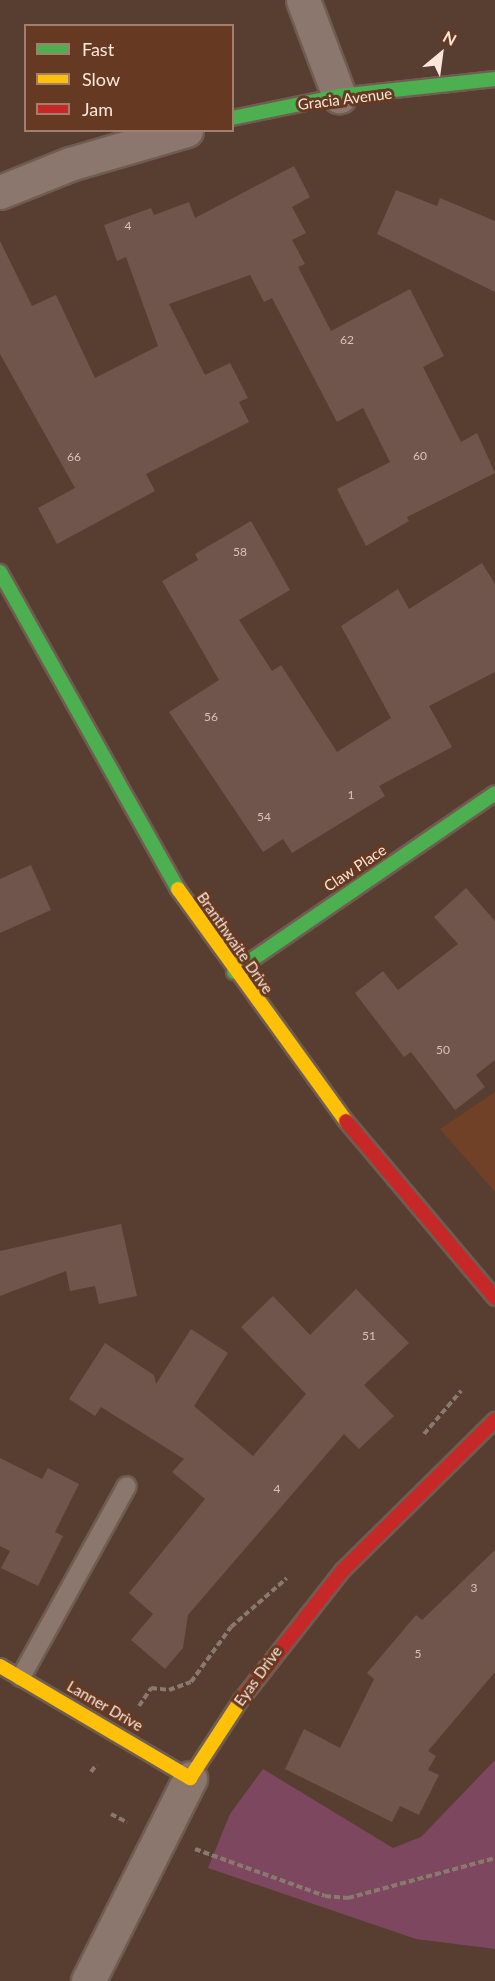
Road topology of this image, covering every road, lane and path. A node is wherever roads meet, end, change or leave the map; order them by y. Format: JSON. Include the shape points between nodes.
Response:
{"nodes":[{"id":1,"x":303,"y":0,"type":"edge"},
{"id":2,"x":495,"y":79,"type":"edge"},
{"id":3,"x":339,"y":96,"type":"junction"},
{"id":4,"x":234,"y":118,"type":"edge"},
{"id":5,"x":179,"y":132,"type":"edge"},
{"id":6,"x":0,"y":192,"type":"edge"},
{"id":7,"x":0,"y":572,"type":"edge"},
{"id":8,"x":495,"y":793,"type":"edge"},
{"id":9,"x":234,"y":972,"type":"junction"},
{"id":10,"x":495,"y":1298,"type":"edge"},
{"id":11,"x":461,"y":1391,"type":"dead end"},
{"id":12,"x":495,"y":1420,"type":"edge"},
{"id":13,"x":415,"y":1445,"type":"dead end"},
{"id":14,"x":127,"y":1486,"type":"dead end"},
{"id":15,"x":292,"y":1573,"type":"dead end"},
{"id":16,"x":0,"y":1666,"type":"edge"},
{"id":17,"x":21,"y":1677,"type":"junction"},
{"id":18,"x":121,"y":1733,"type":"junction"},
{"id":19,"x":91,"y":1772,"type":"dead end"},
{"id":20,"x":190,"y":1778,"type":"junction"},
{"id":21,"x":209,"y":1853,"type":"dead end"},
{"id":22,"x":495,"y":1858,"type":"edge"},
{"id":23,"x":88,"y":1981,"type":"edge"}],
"edges":[{"from":1,"to":3,"type":"street"},
{"from":2,"to":3,"type":"street","name":"Gracia Avenue"},
{"from":3,"to":4,"type":"street","name":"Gracia Avenue"},
{"from":5,"to":6,"type":"street","via":[[70,164]]},
{"from":7,"to":9,"type":"street","name":"Branthwaite Drive","via":[[187,905]]},
{"from":8,"to":9,"type":"street","name":"Claw Place"},
{"from":9,"to":10,"type":"street","name":"Branthwaite Drive","via":[[440,1239]]},
{"from":11,"to":13,"type":"path"},
{"from":12,"to":20,"type":"street","name":"Eyas Drive","via":[[343,1570],[236,1706]]},
{"from":14,"to":17,"type":"lane"},
{"from":15,"to":18,"type":"path","via":[[231,1627],[191,1682],[169,1690],[151,1688]]},
{"from":16,"to":17,"type":"street","name":"Lanner Drive"},
{"from":17,"to":18,"type":"street","name":"Lanner Drive"},
{"from":18,"to":19,"type":"path"},
{"from":18,"to":20,"type":"street","name":"Lanner Drive"},
{"from":20,"to":23,"type":"street","name":"Eyas Drive"},
{"from":21,"to":22,"type":"path","via":[[325,1896],[348,1898]]}]}
